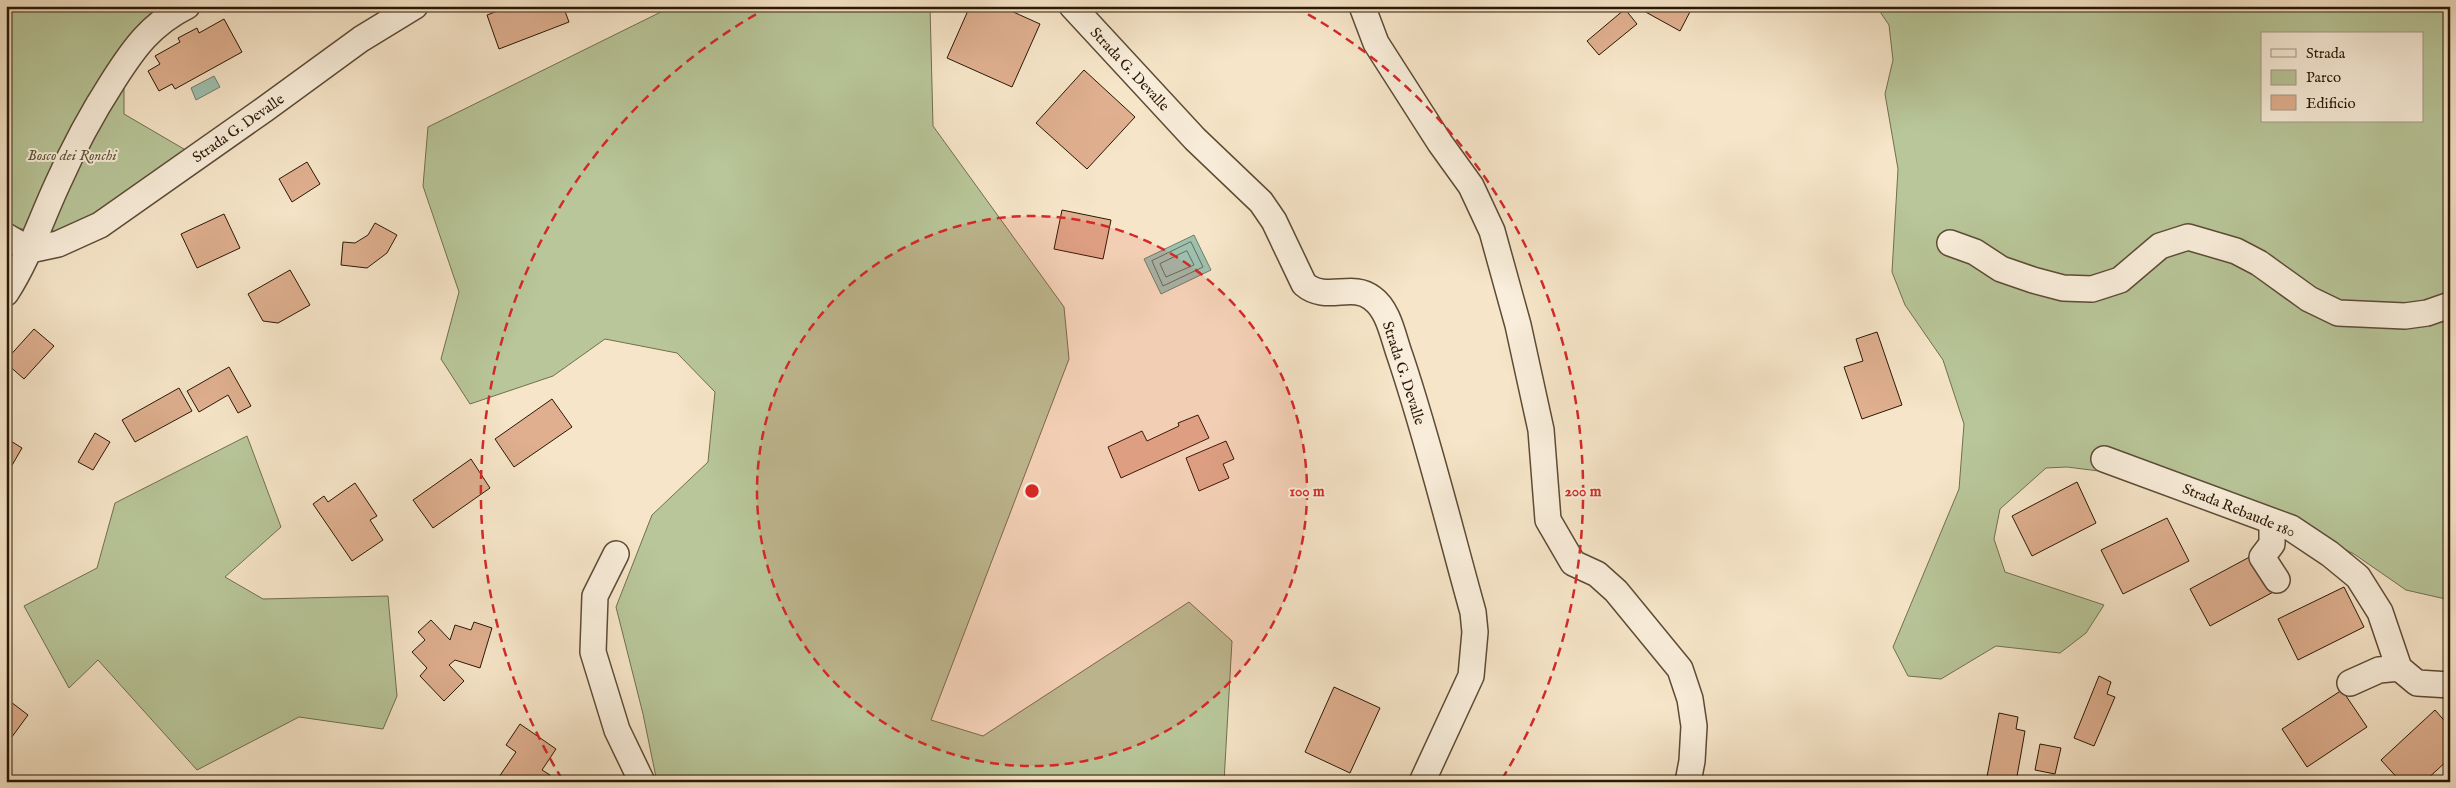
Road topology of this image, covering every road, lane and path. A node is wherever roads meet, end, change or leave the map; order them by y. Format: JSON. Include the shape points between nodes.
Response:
{"nodes":[{"id":1,"x":186,"y":6,"type":"edge"},
{"id":2,"x":415,"y":6,"type":"edge"},
{"id":3,"x":1072,"y":6,"type":"edge"},
{"id":4,"x":1362,"y":6,"type":"edge"},
{"id":5,"x":6,"y":236,"type":"edge"},
{"id":6,"x":1950,"y":243,"type":"dead end"},
{"id":7,"x":30,"y":250,"type":"junction"},
{"id":8,"x":6,"y":293,"type":"edge"},
{"id":9,"x":2450,"y":305,"type":"edge"},
{"id":10,"x":2104,"y":460,"type":"dead end"},
{"id":11,"x":2272,"y":521,"type":"junction"},
{"id":12,"x":616,"y":554,"type":"dead end"},
{"id":13,"x":2277,"y":580,"type":"dead end"},
{"id":14,"x":2399,"y":668,"type":"junction"},
{"id":15,"x":2350,"y":683,"type":"dead end"},
{"id":16,"x":2450,"y":685,"type":"edge"},
{"id":17,"x":642,"y":782,"type":"edge"},
{"id":18,"x":1422,"y":782,"type":"edge"},
{"id":19,"x":1688,"y":782,"type":"edge"}],
"edges":[{"from":1,"to":7,"type":"street","via":[[168,15],[136,45],[89,118]]},
{"from":2,"to":7,"type":"street","name":"Strada G. Devalle","via":[[361,39],[100,225],[58,244]]},
{"from":3,"to":18,"type":"street","name":"Strada G. Devalle","via":[[1195,139],[1261,202],[1274,221],[1304,284],[1322,294],[1347,292],[1372,297],[1388,321],[1415,401],[1473,612],[1475,632],[1471,676]]},
{"from":4,"to":19,"type":"street","via":[[1376,43],[1440,144],[1471,186],[1492,231],[1518,325],[1541,430],[1548,520],[1573,563],[1597,574],[1616,591],[1680,669],[1690,698],[1694,726]]},
{"from":5,"to":7,"type":"street"},
{"from":6,"to":9,"type":"street","via":[[1975,252],[2001,269],[2063,288],[2092,289],[2120,280],[2160,246],[2188,237],[2236,251],[2338,313],[2405,316]]},
{"from":7,"to":8,"type":"street"},
{"from":10,"to":11,"type":"street","name":"Strada Rebaude 180"},
{"from":11,"to":13,"type":"street","via":[[2272,544],[2262,557]]},
{"from":11,"to":14,"type":"street","name":"Strada Rebaude 180","via":[[2298,533],[2358,577],[2380,612]]},
{"from":12,"to":17,"type":"street","via":[[595,596],[593,652],[617,730]]},
{"from":14,"to":15,"type":"street","via":[[2379,670]]},
{"from":14,"to":16,"type":"street","via":[[2417,683]]}]}
